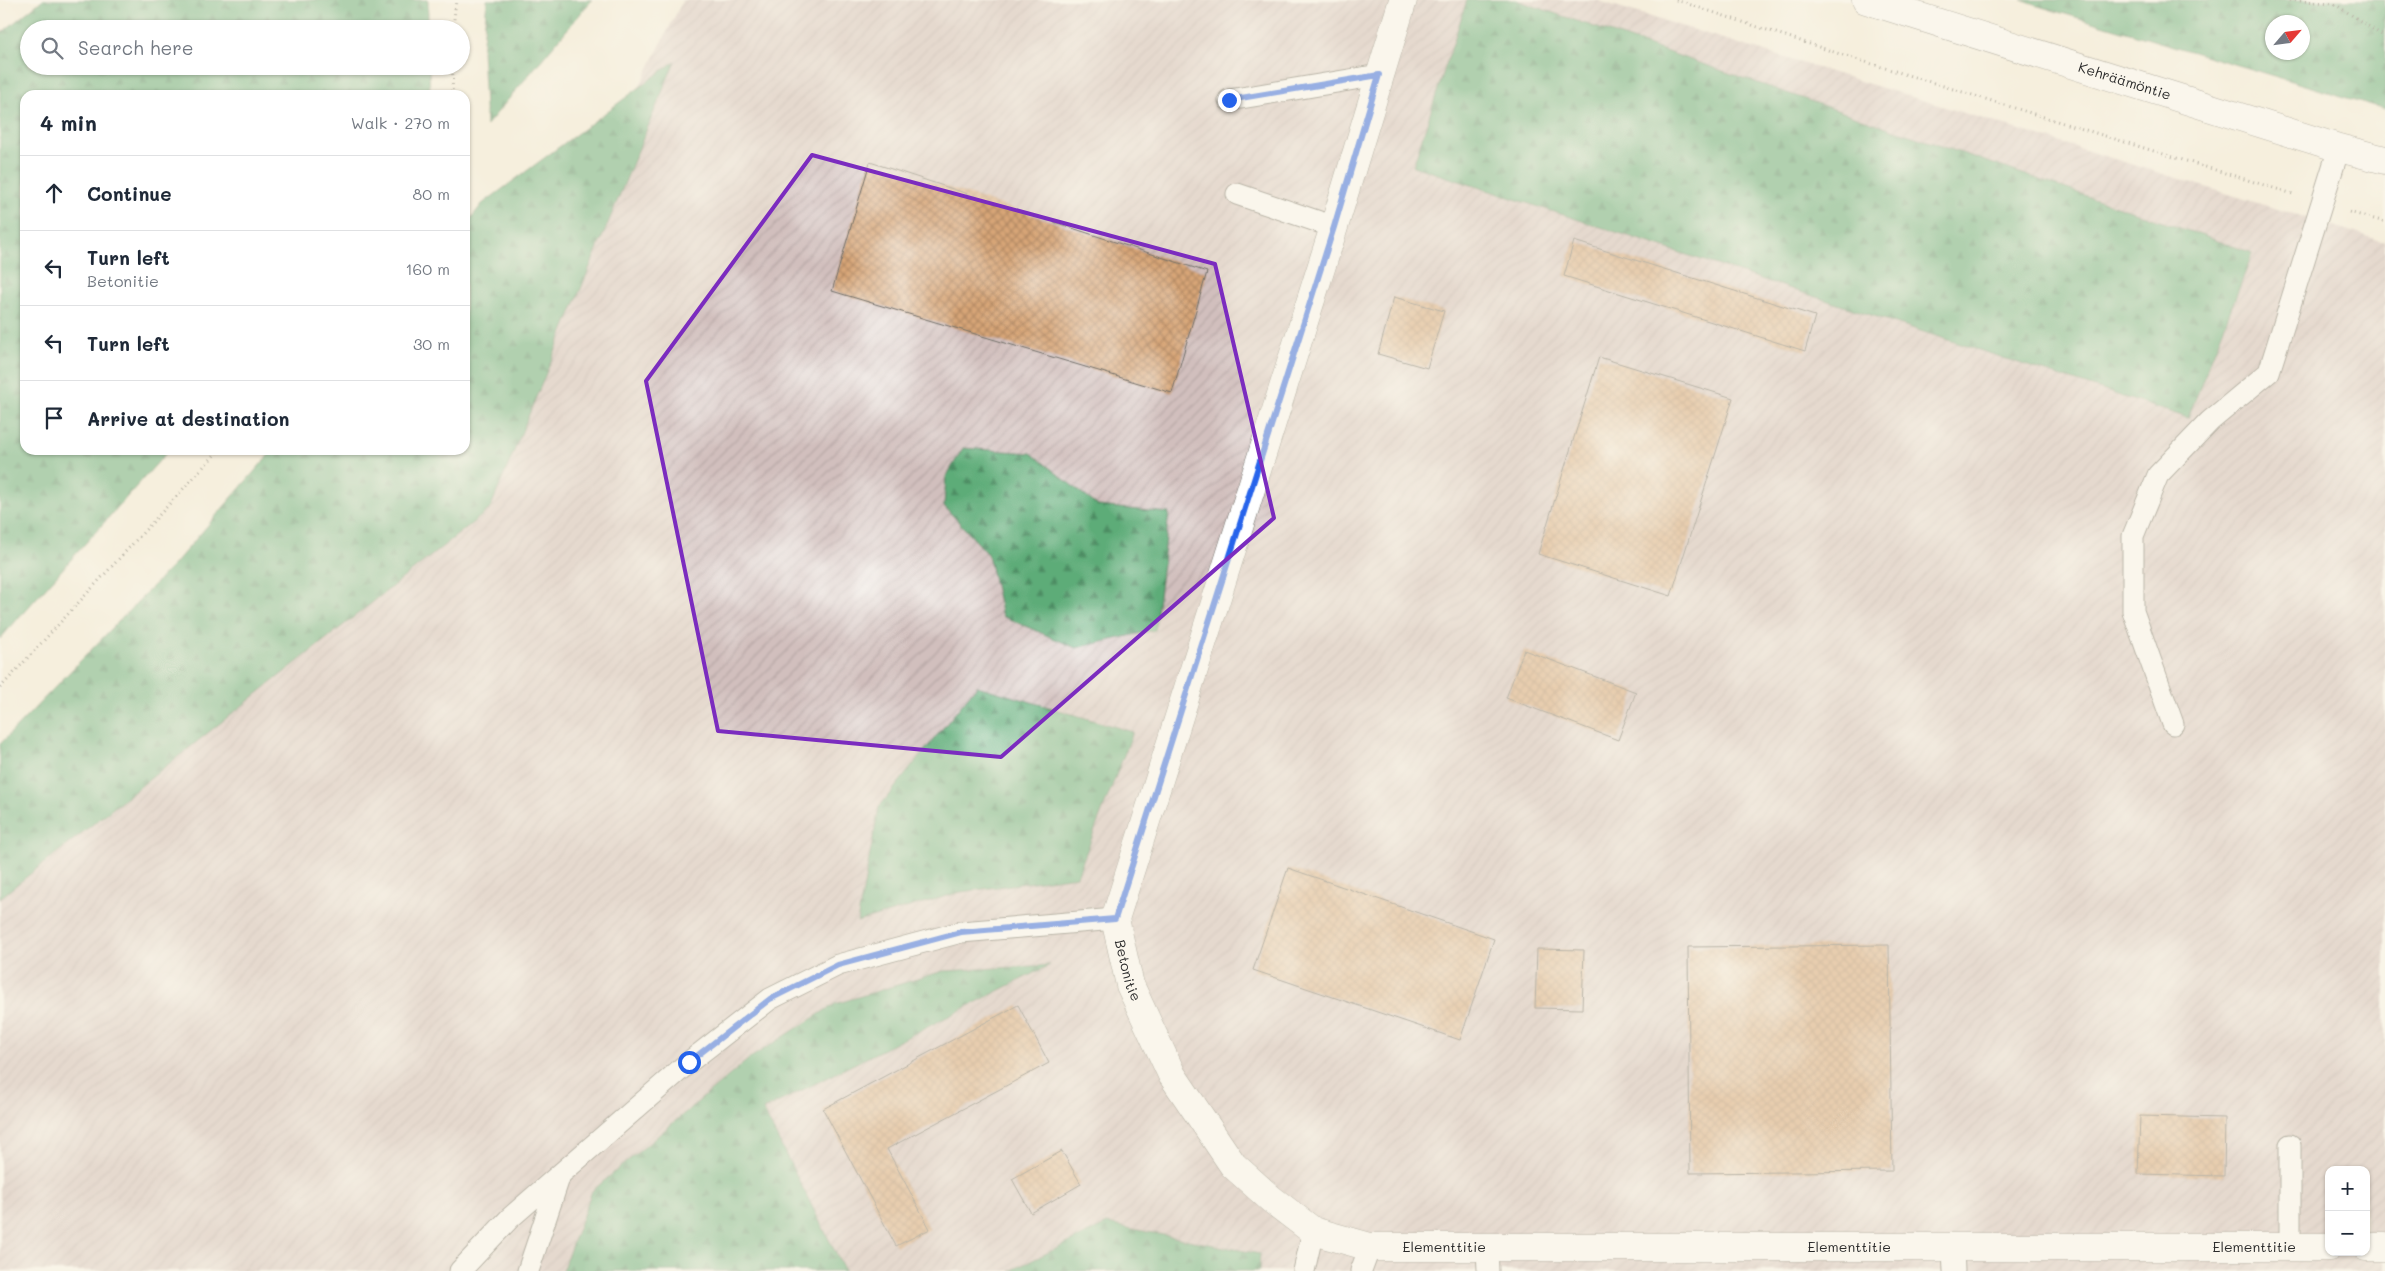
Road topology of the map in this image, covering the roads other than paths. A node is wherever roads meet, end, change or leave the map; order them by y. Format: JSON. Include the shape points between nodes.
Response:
{"nodes":[{"id":1,"x":1402,"y":0,"type":"edge"},
{"id":2,"x":1866,"y":0,"type":"edge"},
{"id":3,"x":1379,"y":75,"type":"junction"},
{"id":4,"x":1229,"y":100,"type":"dead end"},
{"id":5,"x":2339,"y":148,"type":"junction"},
{"id":6,"x":2385,"y":160,"type":"edge"},
{"id":7,"x":1237,"y":194,"type":"dead end"},
{"id":8,"x":1334,"y":227,"type":"junction"},
{"id":9,"x":2173,"y":724,"type":"dead end"},
{"id":10,"x":1115,"y":919,"type":"junction"},
{"id":11,"x":2290,"y":1145,"type":"dead end"},
{"id":12,"x":560,"y":1174,"type":"junction"},
{"id":13,"x":1314,"y":1232,"type":"junction"},
{"id":14,"x":2290,"y":1247,"type":"junction"},
{"id":15,"x":2325,"y":1247,"type":"edge"},
{"id":16,"x":2370,"y":1247,"type":"edge"},
{"id":17,"x":2385,"y":1247,"type":"edge"},
{"id":18,"x":1366,"y":1259,"type":"edge"},
{"id":19,"x":1487,"y":1259,"type":"edge"},
{"id":20,"x":1954,"y":1259,"type":"edge"},
{"id":21,"x":460,"y":1271,"type":"edge"},
{"id":22,"x":528,"y":1271,"type":"edge"},
{"id":23,"x":1304,"y":1271,"type":"edge"}],
"edges":[{"from":1,"to":3,"type":"street"},
{"from":2,"to":5,"type":"street","name":"Kehräämöntie"},
{"from":3,"to":4,"type":"lane"},
{"from":3,"to":8,"type":"street"},
{"from":5,"to":6,"type":"street","name":"Kehräämöntie"},
{"from":5,"to":9,"type":"lane","via":[[2269,372],[2210,420],[2158,475],[2133,536],[2133,611]]},
{"from":7,"to":8,"type":"lane"},
{"from":8,"to":10,"type":"street"},
{"from":10,"to":12,"type":"lane","via":[[961,932],[838,965],[770,999],[689,1062]]},
{"from":10,"to":13,"type":"street","name":"Betonitie","via":[[1130,986],[1172,1075],[1233,1164]]},
{"from":11,"to":14,"type":"lane"},
{"from":12,"to":21,"type":"lane","via":[[510,1218]]},
{"from":12,"to":22,"type":"lane"},
{"from":13,"to":18,"type":"street","name":"Betonitie"},
{"from":13,"to":23,"type":"lane"},
{"from":14,"to":15,"type":"street","name":"Elementtitie"},
{"from":14,"to":20,"type":"street","name":"Elementtitie"},
{"from":16,"to":17,"type":"street"},
{"from":18,"to":19,"type":"street","name":"Elementtitie"},
{"from":19,"to":20,"type":"street","name":"Elementtitie"}]}
